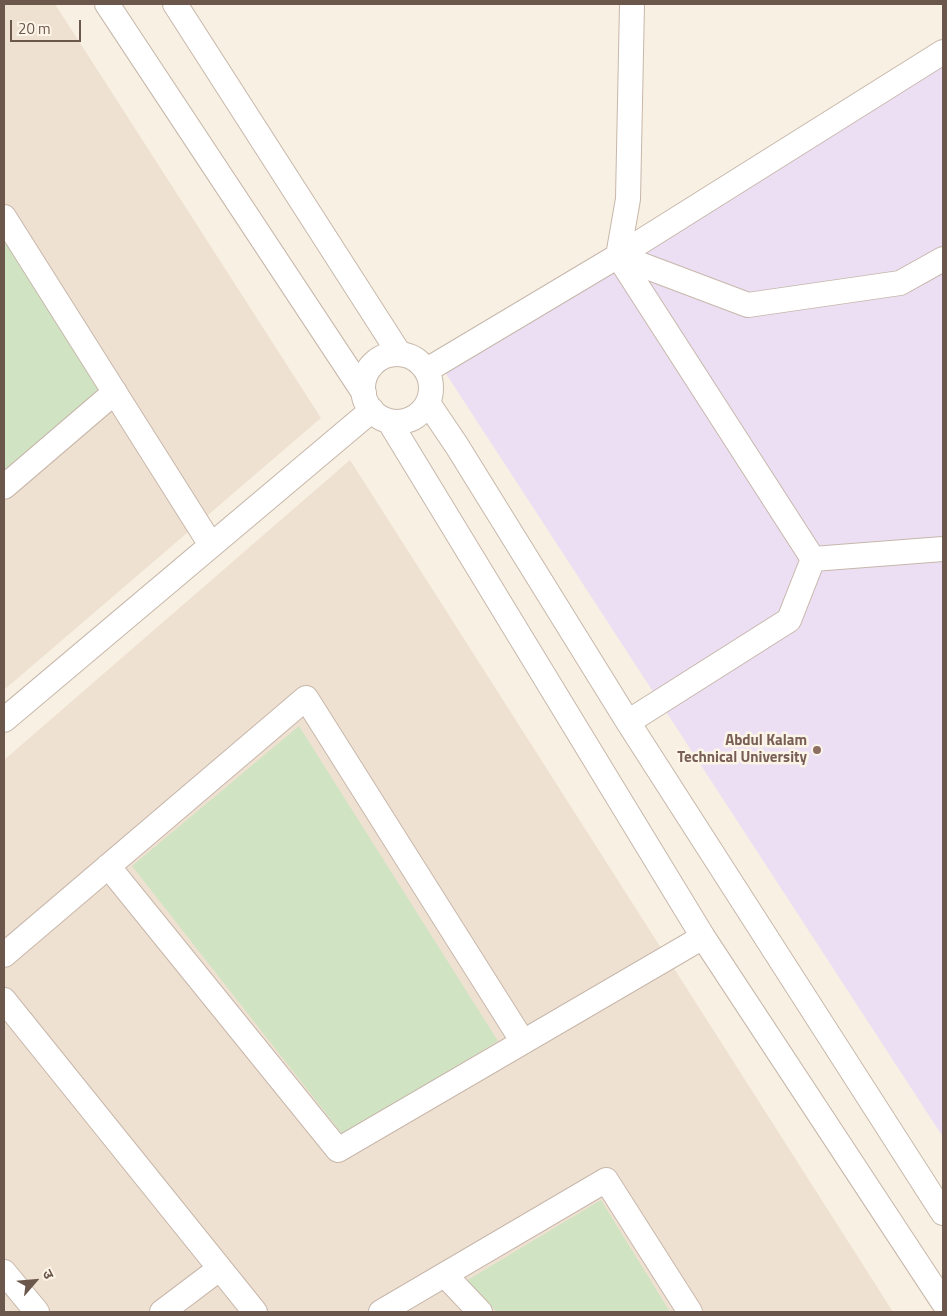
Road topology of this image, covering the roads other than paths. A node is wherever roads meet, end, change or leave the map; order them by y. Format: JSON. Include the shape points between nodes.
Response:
{"nodes":[{"id":1,"x":107,"y":4,"type":"edge"},
{"id":2,"x":175,"y":4,"type":"edge"},
{"id":3,"x":632,"y":4,"type":"edge"},
{"id":4,"x":943,"y":52,"type":"edge"},
{"id":5,"x":4,"y":217,"type":"edge"},
{"id":6,"x":618,"y":256,"type":"junction"},
{"id":7,"x":943,"y":259,"type":"edge"},
{"id":8,"x":399,"y":353,"type":"junction"},
{"id":9,"x":427,"y":370,"type":"junction"},
{"id":10,"x":114,"y":392,"type":"junction"},
{"id":11,"x":428,"y":403,"type":"junction"},
{"id":12,"x":375,"y":408,"type":"junction"},
{"id":13,"x":4,"y":487,"type":"edge"},
{"id":14,"x":211,"y":545,"type":"junction"},
{"id":15,"x":943,"y":549,"type":"edge"},
{"id":16,"x":812,"y":559,"type":"junction"},
{"id":17,"x":4,"y":720,"type":"edge"},
{"id":18,"x":628,"y":722,"type":"junction"},
{"id":19,"x":108,"y":866,"type":"junction"},
{"id":20,"x":703,"y":937,"type":"junction"},
{"id":21,"x":4,"y":954,"type":"edge"},
{"id":22,"x":4,"y":1000,"type":"edge"},
{"id":23,"x":523,"y":1042,"type":"junction"},
{"id":24,"x":943,"y":1213,"type":"edge"},
{"id":25,"x":219,"y":1269,"type":"junction"},
{"id":26,"x":4,"y":1272,"type":"edge"},
{"id":27,"x":445,"y":1275,"type":"junction"},
{"id":28,"x":943,"y":1302,"type":"edge"},
{"id":29,"x":37,"y":1312,"type":"edge"},
{"id":30,"x":162,"y":1312,"type":"edge"},
{"id":31,"x":255,"y":1312,"type":"edge"},
{"id":32,"x":381,"y":1312,"type":"edge"},
{"id":33,"x":480,"y":1312,"type":"edge"},
{"id":34,"x":690,"y":1312,"type":"edge"}],
"edges":[{"from":1,"to":12,"type":"street"},
{"from":2,"to":8,"type":"street"},
{"from":3,"to":6,"type":"street","via":[[628,199]]},
{"from":4,"to":6,"type":"street"},
{"from":5,"to":10,"type":"street"},
{"from":6,"to":7,"type":"street","via":[[748,305],[900,283]]},
{"from":6,"to":9,"type":"street"},
{"from":6,"to":16,"type":"street"},
{"from":8,"to":9,"type":"street","via":[[420,362]]},
{"from":8,"to":12,"type":"street","via":[[380,358],[366,373],[363,383]]},
{"from":9,"to":11,"type":"street","via":[[431,381]]},
{"from":10,"to":13,"type":"street"},
{"from":10,"to":14,"type":"street"},
{"from":11,"to":12,"type":"street","via":[[411,419],[400,422]]},
{"from":11,"to":18,"type":"street"},
{"from":12,"to":14,"type":"street"},
{"from":12,"to":20,"type":"street"},
{"from":14,"to":17,"type":"street"},
{"from":15,"to":16,"type":"street"},
{"from":16,"to":18,"type":"street","via":[[789,620]]},
{"from":18,"to":24,"type":"street"},
{"from":19,"to":21,"type":"street"},
{"from":19,"to":23,"type":"street","via":[[338,1150]]},
{"from":19,"to":23,"type":"street","via":[[306,698]]},
{"from":20,"to":23,"type":"street"},
{"from":20,"to":28,"type":"street"},
{"from":22,"to":25,"type":"street"},
{"from":25,"to":30,"type":"street"},
{"from":25,"to":31,"type":"street"},
{"from":26,"to":29,"type":"street"},
{"from":27,"to":32,"type":"street"},
{"from":27,"to":33,"type":"street"},
{"from":27,"to":34,"type":"street","via":[[606,1180]]}]}
